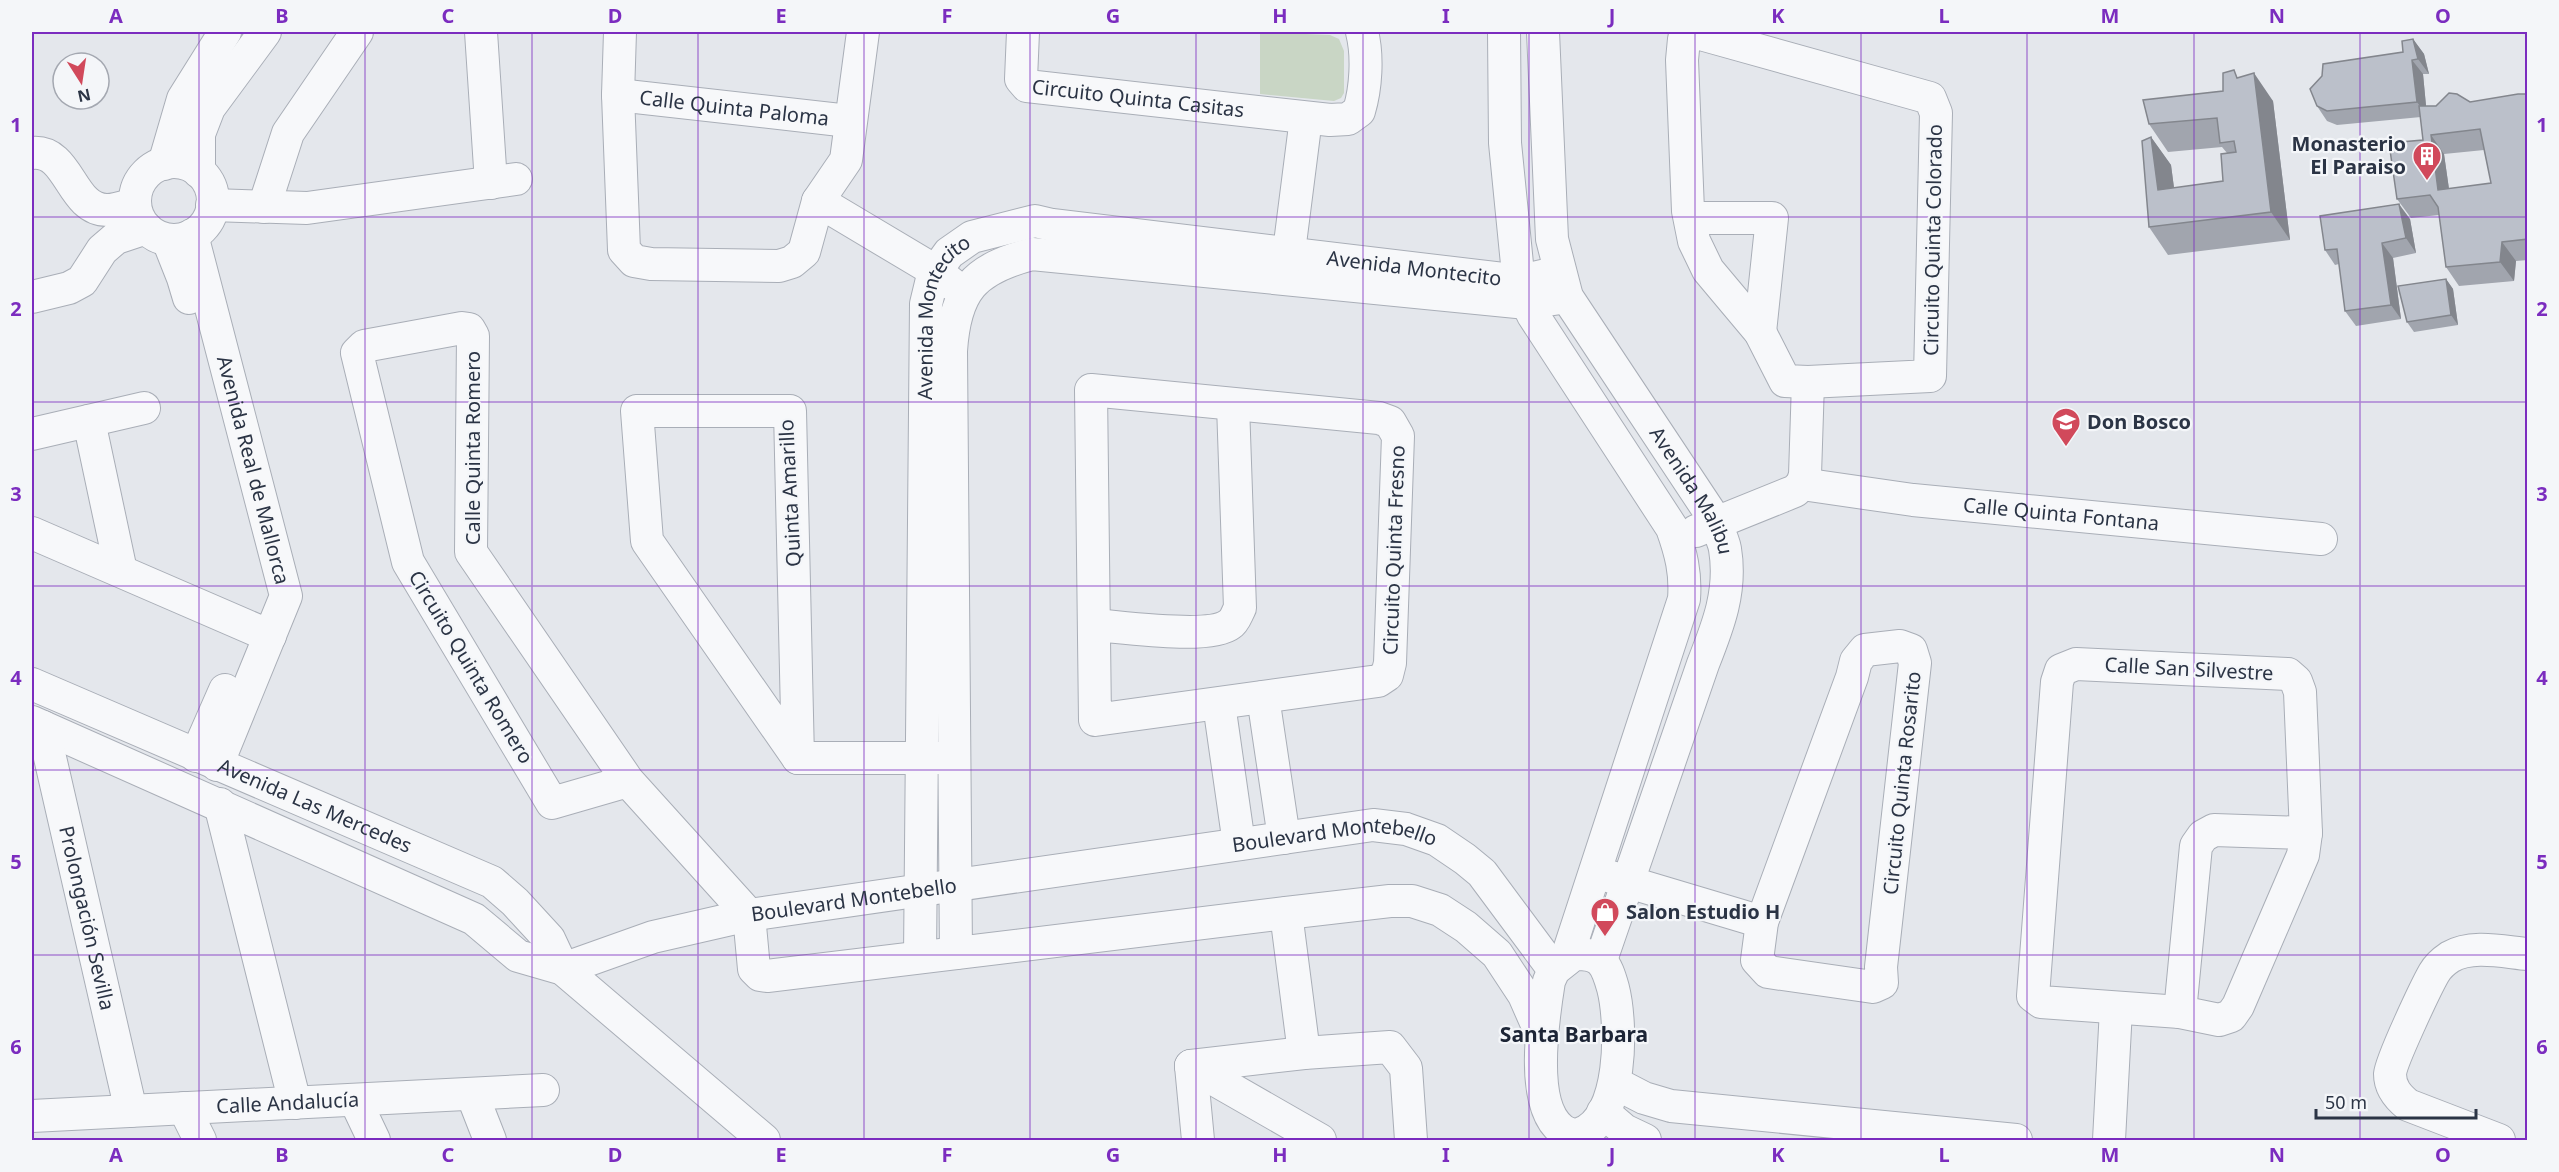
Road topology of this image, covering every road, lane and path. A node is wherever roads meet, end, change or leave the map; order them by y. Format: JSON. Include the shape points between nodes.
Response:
{"nodes":[{"id":1,"x":225,"y":32,"type":"edge"},
{"id":2,"x":265,"y":32,"type":"edge"},
{"id":3,"x":357,"y":32,"type":"edge"},
{"id":4,"x":481,"y":32,"type":"edge"},
{"id":5,"x":620,"y":32,"type":"edge"},
{"id":6,"x":863,"y":32,"type":"edge"},
{"id":7,"x":1023,"y":32,"type":"edge"},
{"id":8,"x":1362,"y":32,"type":"edge"},
{"id":9,"x":1504,"y":32,"type":"edge"},
{"id":10,"x":1543,"y":32,"type":"edge"},
{"id":11,"x":618,"y":95,"type":"junction"},
{"id":12,"x":1306,"y":118,"type":"junction"},
{"id":13,"x":849,"y":121,"type":"junction"},
{"id":14,"x":32,"y":153,"type":"edge"},
{"id":15,"x":164,"y":164,"type":"junction"},
{"id":16,"x":199,"y":172,"type":"junction"},
{"id":17,"x":818,"y":201,"type":"junction"},
{"id":18,"x":212,"y":205,"type":"junction"},
{"id":19,"x":264,"y":207,"type":"junction"},
{"id":20,"x":1690,"y":218,"type":"junction"},
{"id":21,"x":160,"y":227,"type":"junction"},
{"id":22,"x":1287,"y":266,"type":"junction"},
{"id":23,"x":936,"y":272,"type":"junction"},
{"id":24,"x":1563,"y":284,"type":"junction"},
{"id":25,"x":1523,"y":292,"type":"junction"},
{"id":26,"x":964,"y":293,"type":"junction"},
{"id":27,"x":32,"y":297,"type":"edge"},
{"id":28,"x":1760,"y":332,"type":"junction"},
{"id":29,"x":357,"y":353,"type":"joint"},
{"id":30,"x":1808,"y":382,"type":"junction"},
{"id":31,"x":1233,"y":405,"type":"junction"},
{"id":32,"x":144,"y":408,"type":"dead end"},
{"id":33,"x":88,"y":421,"type":"junction"},
{"id":34,"x":32,"y":434,"type":"edge"},
{"id":35,"x":1802,"y":484,"type":"junction"},
{"id":36,"x":1715,"y":524,"type":"junction"},
{"id":37,"x":32,"y":533,"type":"edge"},
{"id":38,"x":1676,"y":539,"type":"junction"},
{"id":39,"x":2321,"y":539,"type":"dead end"},
{"id":40,"x":120,"y":571,"type":"junction"},
{"id":41,"x":1094,"y":625,"type":"junction"},
{"id":42,"x":261,"y":632,"type":"junction"},
{"id":43,"x":32,"y":684,"type":"edge"},
{"id":44,"x":1263,"y":697,"type":"junction"},
{"id":45,"x":1219,"y":704,"type":"junction"},
{"id":46,"x":37,"y":725,"type":"edge"},
{"id":47,"x":798,"y":758,"type":"junction"},
{"id":48,"x":922,"y":758,"type":"junction"},
{"id":49,"x":955,"y":758,"type":"junction"},
{"id":50,"x":207,"y":761,"type":"junction"},
{"id":51,"x":628,"y":781,"type":"junction"},
{"id":52,"x":207,"y":798,"type":"junction"},
{"id":53,"x":2306,"y":833,"type":"junction"},
{"id":54,"x":1284,"y":838,"type":"junction"},
{"id":55,"x":1239,"y":844,"type":"junction"},
{"id":56,"x":1595,"y":872,"type":"junction"},
{"id":57,"x":1628,"y":881,"type":"junction"},
{"id":58,"x":956,"y":885,"type":"junction"},
{"id":59,"x":920,"y":890,"type":"junction"},
{"id":60,"x":1286,"y":913,"type":"junction"},
{"id":61,"x":749,"y":915,"type":"junction"},
{"id":62,"x":1762,"y":922,"type":"junction"},
{"id":63,"x":956,"y":953,"type":"junction"},
{"id":64,"x":2528,"y":954,"type":"edge"},
{"id":65,"x":920,"y":957,"type":"junction"},
{"id":66,"x":1601,"y":960,"type":"junction"},
{"id":67,"x":1560,"y":965,"type":"junction"},
{"id":68,"x":562,"y":969,"type":"junction"},
{"id":69,"x":2116,"y":1009,"type":"junction"},
{"id":70,"x":2180,"y":1012,"type":"junction"},
{"id":71,"x":1542,"y":1036,"type":"junction"},
{"id":72,"x":1304,"y":1053,"type":"junction"},
{"id":73,"x":1191,"y":1066,"type":"junction"},
{"id":74,"x":1615,"y":1083,"type":"junction"},
{"id":75,"x":543,"y":1090,"type":"dead end"},
{"id":76,"x":472,"y":1094,"type":"junction"},
{"id":77,"x":355,"y":1100,"type":"junction"},
{"id":78,"x":295,"y":1103,"type":"junction"},
{"id":79,"x":184,"y":1108,"type":"junction"},
{"id":80,"x":131,"y":1111,"type":"junction"},
{"id":81,"x":32,"y":1116,"type":"edge"},
{"id":82,"x":1592,"y":1127,"type":"edge"},
{"id":83,"x":1554,"y":1132,"type":"edge"},
{"id":84,"x":1972,"y":1138,"type":"edge"},
{"id":85,"x":200,"y":1140,"type":"edge"},
{"id":86,"x":374,"y":1140,"type":"edge"},
{"id":87,"x":490,"y":1140,"type":"edge"},
{"id":88,"x":764,"y":1140,"type":"edge"},
{"id":89,"x":1198,"y":1140,"type":"edge"},
{"id":90,"x":1320,"y":1140,"type":"edge"},
{"id":91,"x":1411,"y":1140,"type":"edge"},
{"id":92,"x":1645,"y":1140,"type":"edge"},
{"id":93,"x":2016,"y":1140,"type":"edge"},
{"id":94,"x":2109,"y":1140,"type":"edge"},
{"id":95,"x":2499,"y":1140,"type":"edge"}],
"edges":[{"from":1,"to":15,"type":"street","via":[[183,99]]},
{"from":2,"to":16,"type":"street","via":[[209,108],[199,134]]},
{"from":3,"to":19,"type":"street","via":[[288,133]]},
{"from":4,"to":19,"type":"street","via":[[504,181],[307,208]]},
{"from":5,"to":11,"type":"street","name":"Calle Quinta Paloma"},
{"from":6,"to":13,"type":"street","name":"Calle Quinta Paloma"},
{"from":7,"to":12,"type":"street","name":"Circuito Quinta Casitas","via":[[1021,79],[1027,86]]},
{"from":8,"to":12,"type":"street","name":"Circuito Quinta Casitas","via":[[1364,96],[1359,111],[1348,119]]},
{"from":9,"to":25,"type":"street","name":"Avenida Malibu","via":[[1505,143]]},
{"from":10,"to":24,"type":"street","name":"Avenida Malibu","via":[[1552,239]]},
{"from":11,"to":13,"type":"street","name":"Calle Quinta Paloma"},
{"from":11,"to":17,"type":"street","name":"Calle Quinta Paloma","via":[[624,250],[634,261],[779,266],[792,262],[804,252]]},
{"from":12,"to":22,"type":"street"},
{"from":13,"to":17,"type":"street","name":"Calle Quinta Paloma","via":[[846,160]]},
{"from":14,"to":21,"type":"street","via":[[58,162],[86,204]]},
{"from":15,"to":16,"type":"street","via":[[188,165]]},
{"from":15,"to":21,"type":"street","via":[[142,179],[136,191]]},
{"from":16,"to":18,"type":"street","via":[[212,193]]},
{"from":17,"to":23,"type":"street"},
{"from":18,"to":19,"type":"street"},
{"from":18,"to":21,"type":"street","via":[[202,228]]},
{"from":20,"to":28,"type":"street","name":"Circuito Quinta Colorado","via":[[1694,241],[1708,270]]},
{"from":20,"to":28,"type":"street","via":[[1772,218]]},
{"from":20,"to":30,"type":"street","name":"Circuito Quinta Colorado","via":[[1684,39],[1697,33],[1930,98],[1936,113],[1930,376]]},
{"from":21,"to":27,"type":"street","via":[[116,238],[102,250],[82,281]]},
{"from":21,"to":42,"type":"street","name":"Avenida Real de Mallorca","via":[[286,596]]},
{"from":22,"to":23,"type":"street","name":"Avenida Montecito","via":[[1035,221],[972,237],[949,253]]},
{"from":22,"to":25,"type":"street","name":"Avenida Montecito"},
{"from":22,"to":26,"type":"street","name":"Avenida Montecito","via":[[1032,254],[1005,261],[982,275]]},
{"from":23,"to":26,"type":"street"},
{"from":23,"to":48,"type":"street","name":"Avenida Montecito","via":[[926,304]]},
{"from":24,"to":25,"type":"street","name":"Avenida Montecito"},
{"from":24,"to":36,"type":"street","name":"Avenida Malibu"},
{"from":25,"to":38,"type":"street","name":"Avenida Malibu","via":[[1557,354]]},
{"from":26,"to":49,"type":"street","name":"Avenida Montecito","via":[[953,322],[951,351]]},
{"from":28,"to":30,"type":"street","name":"Circuito Quinta Colorado","via":[[1785,381]]},
{"from":29,"to":51,"type":"street","name":"Circuito Quinta Romero","via":[[408,562],[552,803]]},
{"from":29,"to":51,"type":"street","name":"Calle Quinta Romero","via":[[364,346],[469,329],[473,336],[471,552]]},
{"from":30,"to":35,"type":"street"},
{"from":31,"to":41,"type":"street","via":[[1240,608],[1232,623],[1220,630],[1201,632]]},
{"from":31,"to":41,"type":"street","name":"Circuito Quinta Fresno","via":[[1091,390]]},
{"from":31,"to":44,"type":"street","name":"Circuito Quinta Fresno","via":[[1378,418],[1390,422],[1398,435],[1387,675],[1378,681]]},
{"from":32,"to":33,"type":"street"},
{"from":33,"to":34,"type":"street"},
{"from":33,"to":40,"type":"street"},
{"from":35,"to":36,"type":"street","via":[[1795,491]]},
{"from":35,"to":39,"type":"street","name":"Calle Quinta Fontana","via":[[1913,500]]},
{"from":36,"to":38,"type":"street"},
{"from":36,"to":57,"type":"street","name":"Avenida Malibu","via":[[1725,547],[1727,577],[1721,619]]},
{"from":37,"to":40,"type":"street"},
{"from":38,"to":56,"type":"street","name":"Avenida Malibu","via":[[1686,576],[1684,599]]},
{"from":40,"to":42,"type":"street"},
{"from":41,"to":45,"type":"street","name":"Circuito Quinta Fresno","via":[[1095,720]]},
{"from":42,"to":50,"type":"street","name":"Avenida Real de Mallorca"},
{"from":43,"to":50,"type":"street","name":"Avenida Las Mercedes"},
{"from":44,"to":45,"type":"street","name":"Circuito Quinta Fresno"},
{"from":44,"to":54,"type":"street"},
{"from":45,"to":55,"type":"street"},
{"from":46,"to":52,"type":"street","name":"Avenida Las Mercedes"},
{"from":46,"to":80,"type":"street","name":"Prolongación Sevilla"},
{"from":47,"to":47,"type":"street","name":"Quinta Amarillo","via":[[790,411],[637,411],[647,541]]},
{"from":47,"to":48,"type":"street"},
{"from":48,"to":49,"type":"street"},
{"from":48,"to":59,"type":"street","name":"Avenida Montecito"},
{"from":49,"to":58,"type":"street","name":"Avenida Montecito"},
{"from":50,"to":52,"type":"street","name":"Avenida Real de Mallorca"},
{"from":50,"to":68,"type":"street","name":"Avenida Las Mercedes","via":[[492,882],[549,939]]},
{"from":51,"to":61,"type":"street","name":"Calle Quinta Romero"},
{"from":52,"to":68,"type":"street","name":"Avenida Las Mercedes","via":[[474,919],[518,956]]},
{"from":52,"to":78,"type":"street"},
{"from":53,"to":69,"type":"street","name":"Calle San Silvestre","via":[[2300,692],[2288,674],[2076,664],[2061,670],[2033,996],[2041,1002]]},
{"from":53,"to":70,"type":"street","name":"Calle San Silvestre","via":[[2303,855],[2232,1016],[2219,1020]]},
{"from":53,"to":70,"type":"street","via":[[2214,830],[2203,836],[2196,846]]},
{"from":54,"to":55,"type":"street","name":"Boulevard Montebello"},
{"from":54,"to":67,"type":"street","name":"Boulevard Montebello","via":[[1373,825],[1406,829],[1437,840],[1482,873]]},
{"from":55,"to":58,"type":"street","name":"Boulevard Montebello"},
{"from":56,"to":57,"type":"street"},
{"from":56,"to":67,"type":"street","name":"Avenida Malibu"},
{"from":57,"to":62,"type":"street"},
{"from":57,"to":66,"type":"street","name":"Avenida Malibu"},
{"from":58,"to":59,"type":"street","name":"Boulevard Montebello"},
{"from":58,"to":63,"type":"street","name":"Avenida Montecito"},
{"from":59,"to":61,"type":"street","name":"Boulevard Montebello"},
{"from":59,"to":65,"type":"street","name":"Avenida Montecito"},
{"from":60,"to":63,"type":"street","name":"Boulevard Montebello"},
{"from":60,"to":71,"type":"street","name":"Boulevard Montebello","via":[[1390,901],[1412,901],[1440,910],[1497,954],[1524,995]]},
{"from":60,"to":72,"type":"street"},
{"from":61,"to":65,"type":"street","name":"Boulevard Montebello","via":[[754,969],[760,975]]},
{"from":61,"to":68,"type":"street","via":[[653,937]]},
{"from":62,"to":62,"type":"street","name":"Circuito Quinta Rosarito","via":[[1757,960],[1768,972],[1873,987],[1881,982],[1915,663],[1911,650],[1900,646],[1865,650],[1856,661]]},
{"from":63,"to":65,"type":"street","name":"Boulevard Montebello"},
{"from":64,"to":95,"type":"street","via":[[2472,950],[2445,960],[2433,974],[2391,1067],[2392,1087],[2408,1105]]},
{"from":66,"to":67,"type":"street","via":[[1590,954],[1574,954]]},
{"from":66,"to":74,"type":"street","via":[[1609,975],[1618,1016]]},
{"from":67,"to":71,"type":"street","name":"Avenida Malibu","via":[[1548,981]]},
{"from":68,"to":88,"type":"street","name":"Avenida Las Mercedes"},
{"from":69,"to":70,"type":"street","name":"Calle San Silvestre"},
{"from":69,"to":94,"type":"street"},
{"from":71,"to":83,"type":"street","name":"Avenida Malibu","via":[[1541,1066]]},
{"from":72,"to":73,"type":"street"},
{"from":72,"to":91,"type":"street","via":[[1390,1047],[1406,1068]]},
{"from":73,"to":89,"type":"street"},
{"from":73,"to":90,"type":"street"},
{"from":74,"to":82,"type":"street"},
{"from":74,"to":84,"type":"street","via":[[1671,1106]]},
{"from":75,"to":76,"type":"street","name":"Calle Andalucía"},
{"from":76,"to":77,"type":"street","name":"Calle Andalucía"},
{"from":76,"to":87,"type":"street"},
{"from":77,"to":78,"type":"street","name":"Calle Andalucía"},
{"from":77,"to":86,"type":"street"},
{"from":78,"to":79,"type":"street","name":"Calle Andalucía"},
{"from":79,"to":80,"type":"street","name":"Calle Andalucía"},
{"from":79,"to":85,"type":"street"},
{"from":80,"to":81,"type":"street","name":"Calle Andalucía"},
{"from":82,"to":83,"type":"street","via":[[1579,1134]]},
{"from":82,"to":92,"type":"street","via":[[1624,1130]]},
{"from":84,"to":93,"type":"street"}]}
